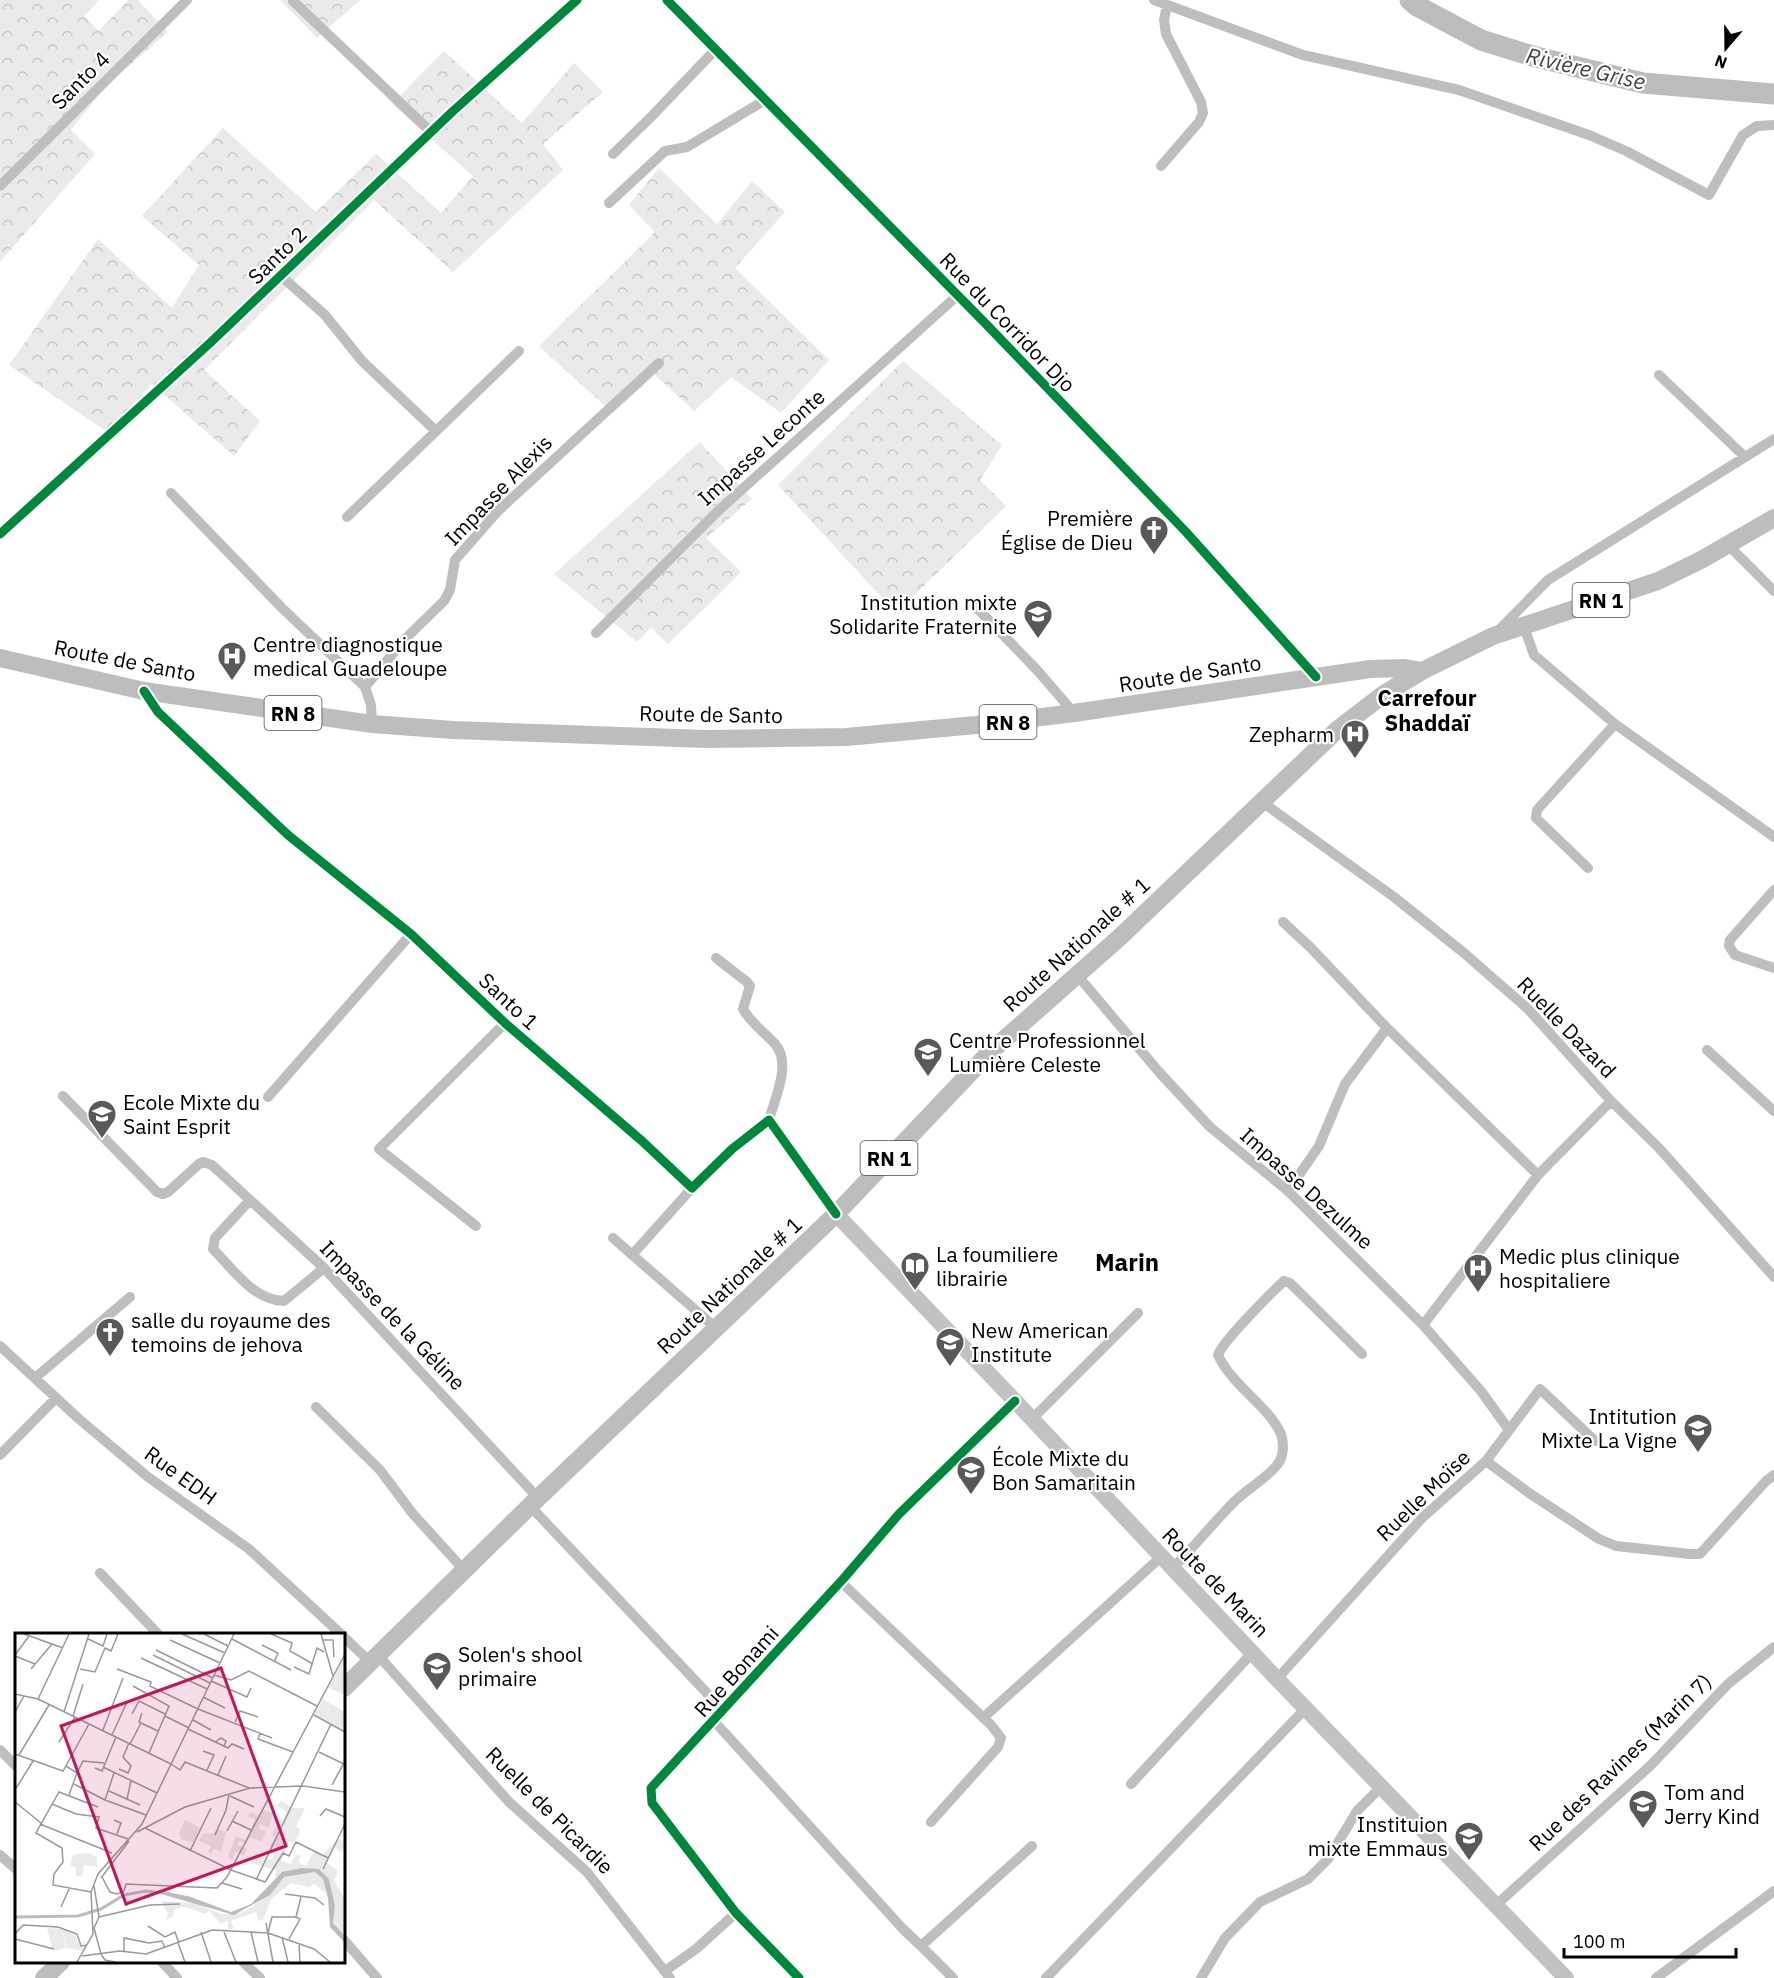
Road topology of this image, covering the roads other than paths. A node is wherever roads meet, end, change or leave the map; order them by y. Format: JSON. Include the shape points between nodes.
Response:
{"nodes":[{"id":1,"x":188,"y":0,"type":"edge"},
{"id":2,"x":577,"y":0,"type":"edge"},
{"id":3,"x":667,"y":0,"type":"edge"},
{"id":4,"x":1154,"y":0,"type":"edge"},
{"id":5,"x":293,"y":1,"type":"edge"},
{"id":6,"x":1167,"y":6,"type":"junction"},
{"id":7,"x":716,"y":49,"type":"junction"},
{"id":8,"x":765,"y":100,"type":"junction"},
{"id":9,"x":1774,"y":124,"type":"edge"},
{"id":10,"x":431,"y":132,"type":"junction"},
{"id":11,"x":613,"y":154,"type":"dead end"},
{"id":12,"x":1161,"y":166,"type":"dead end"},
{"id":13,"x":0,"y":186,"type":"edge"},
{"id":14,"x":609,"y":203,"type":"dead end"},
{"id":15,"x":281,"y":276,"type":"junction"},
{"id":16,"x":958,"y":295,"type":"junction"},
{"id":17,"x":519,"y":351,"type":"dead end"},
{"id":18,"x":659,"y":363,"type":"dead end"},
{"id":19,"x":1659,"y":375,"type":"dead end"},
{"id":20,"x":436,"y":431,"type":"junction"},
{"id":21,"x":1774,"y":439,"type":"edge"},
{"id":22,"x":1744,"y":456,"type":"junction"},
{"id":23,"x":171,"y":493,"type":"dead end"},
{"id":24,"x":347,"y":517,"type":"dead end"},
{"id":25,"x":1774,"y":518,"type":"edge"},
{"id":26,"x":0,"y":534,"type":"edge"},
{"id":27,"x":1728,"y":545,"type":"junction"},
{"id":28,"x":1774,"y":591,"type":"edge"},
{"id":29,"x":974,"y":605,"type":"dead end"},
{"id":30,"x":1524,"y":627,"type":"junction"},
{"id":31,"x":596,"y":633,"type":"dead end"},
{"id":32,"x":1493,"y":636,"type":"junction"},
{"id":33,"x":0,"y":658,"type":"edge"},
{"id":34,"x":1422,"y":671,"type":"junction"},
{"id":35,"x":1316,"y":676,"type":"junction"},
{"id":36,"x":364,"y":687,"type":"junction"},
{"id":37,"x":144,"y":691,"type":"junction"},
{"id":38,"x":1074,"y":713,"type":"junction"},
{"id":39,"x":372,"y":724,"type":"junction"},
{"id":40,"x":1615,"y":724,"type":"junction"},
{"id":41,"x":1262,"y":802,"type":"junction"},
{"id":42,"x":1774,"y":837,"type":"edge"},
{"id":43,"x":1588,"y":868,"type":"dead end"},
{"id":44,"x":1774,"y":890,"type":"edge"},
{"id":45,"x":1283,"y":922,"type":"dead end"},
{"id":46,"x":411,"y":934,"type":"junction"},
{"id":47,"x":716,"y":958,"type":"dead end"},
{"id":48,"x":1774,"y":968,"type":"edge"},
{"id":49,"x":1078,"y":976,"type":"junction"},
{"id":50,"x":505,"y":1023,"type":"junction"},
{"id":51,"x":1387,"y":1028,"type":"junction"},
{"id":52,"x":1707,"y":1050,"type":"dead end"},
{"id":53,"x":63,"y":1096,"type":"dead end"},
{"id":54,"x":268,"y":1097,"type":"dead end"},
{"id":55,"x":1611,"y":1101,"type":"junction"},
{"id":56,"x":1774,"y":1111,"type":"edge"},
{"id":57,"x":769,"y":1120,"type":"junction"},
{"id":58,"x":1538,"y":1175,"type":"junction"},
{"id":59,"x":692,"y":1188,"type":"junction"},
{"id":60,"x":1288,"y":1191,"type":"junction"},
{"id":61,"x":250,"y":1200,"type":"junction"},
{"id":62,"x":836,"y":1214,"type":"junction"},
{"id":63,"x":476,"y":1226,"type":"dead end"},
{"id":64,"x":613,"y":1238,"type":"dead end"},
{"id":65,"x":632,"y":1255,"type":"junction"},
{"id":66,"x":324,"y":1268,"type":"junction"},
{"id":67,"x":1774,"y":1276,"type":"edge"},
{"id":68,"x":130,"y":1297,"type":"dead end"},
{"id":69,"x":1138,"y":1313,"type":"dead end"},
{"id":70,"x":1423,"y":1325,"type":"junction"},
{"id":71,"x":716,"y":1328,"type":"junction"},
{"id":72,"x":0,"y":1346,"type":"edge"},
{"id":73,"x":1362,"y":1354,"type":"dead end"},
{"id":74,"x":35,"y":1378,"type":"junction"},
{"id":75,"x":56,"y":1398,"type":"junction"},
{"id":76,"x":1015,"y":1401,"type":"junction"},
{"id":77,"x":316,"y":1407,"type":"dead end"},
{"id":78,"x":1032,"y":1419,"type":"junction"},
{"id":79,"x":1509,"y":1430,"type":"junction"},
{"id":80,"x":1594,"y":1441,"type":"dead end"},
{"id":81,"x":0,"y":1455,"type":"edge"},
{"id":82,"x":1486,"y":1461,"type":"junction"},
{"id":83,"x":1774,"y":1475,"type":"edge"},
{"id":84,"x":534,"y":1502,"type":"junction"},
{"id":85,"x":1166,"y":1563,"type":"junction"},
{"id":86,"x":464,"y":1570,"type":"junction"},
{"id":87,"x":100,"y":1573,"type":"dead end"},
{"id":88,"x":841,"y":1582,"type":"junction"},
{"id":89,"x":156,"y":1633,"type":"edge"},
{"id":90,"x":339,"y":1633,"type":"edge"},
{"id":91,"x":345,"y":1638,"type":"edge"},
{"id":92,"x":1774,"y":1647,"type":"edge"},
{"id":93,"x":1252,"y":1653,"type":"junction"},
{"id":94,"x":373,"y":1658,"type":"junction"},
{"id":95,"x":1277,"y":1679,"type":"junction"},
{"id":96,"x":345,"y":1687,"type":"edge"},
{"id":97,"x":1305,"y":1708,"type":"junction"},
{"id":98,"x":724,"y":1711,"type":"junction"},
{"id":99,"x":983,"y":1718,"type":"junction"},
{"id":100,"x":714,"y":1721,"type":"junction"},
{"id":101,"x":0,"y":1750,"type":"edge"},
{"id":102,"x":15,"y":1765,"type":"edge"},
{"id":103,"x":1131,"y":1784,"type":"dead end"},
{"id":104,"x":1380,"y":1787,"type":"junction"},
{"id":105,"x":931,"y":1822,"type":"dead end"},
{"id":106,"x":1032,"y":1846,"type":"dead end"},
{"id":107,"x":0,"y":1855,"type":"edge"},
{"id":108,"x":15,"y":1868,"type":"edge"},
{"id":109,"x":1774,"y":1891,"type":"edge"},
{"id":110,"x":1495,"y":1906,"type":"junction"},
{"id":111,"x":736,"y":1913,"type":"junction"},
{"id":112,"x":345,"y":1941,"type":"edge"},
{"id":113,"x":921,"y":1946,"type":"junction"},
{"id":114,"x":60,"y":1963,"type":"edge"},
{"id":115,"x":163,"y":1963,"type":"edge"},
{"id":116,"x":244,"y":1963,"type":"edge"},
{"id":117,"x":668,"y":1974,"type":"edge"},
{"id":118,"x":44,"y":1978,"type":"edge"},
{"id":119,"x":177,"y":1978,"type":"edge"},
{"id":120,"x":260,"y":1978,"type":"edge"},
{"id":121,"x":377,"y":1978,"type":"edge"},
{"id":122,"x":799,"y":1978,"type":"edge"},
{"id":123,"x":953,"y":1978,"type":"edge"},
{"id":124,"x":1046,"y":1978,"type":"edge"},
{"id":125,"x":1201,"y":1978,"type":"edge"},
{"id":126,"x":1566,"y":1978,"type":"edge"},
{"id":127,"x":1656,"y":1978,"type":"edge"}],
"edges":[{"from":1,"to":13,"type":"street","name":"Santo 4"},
{"from":2,"to":10,"type":"street","name":"Santo 2"},
{"from":3,"to":7,"type":"street","name":"Rue du Corridor Djo"},
{"from":4,"to":6,"type":"street"},
{"from":5,"to":10,"type":"street"},
{"from":6,"to":9,"type":"street","via":[[1303,55],[1460,90],[1589,135],[1708,195],[1743,135],[1757,126]]},
{"from":6,"to":12,"type":"street","via":[[1167,34],[1203,113]]},
{"from":7,"to":8,"type":"street","name":"Rue du Corridor Djo"},
{"from":7,"to":11,"type":"street"},
{"from":8,"to":14,"type":"street","via":[[687,147],[665,151]]},
{"from":8,"to":16,"type":"street","name":"Rue du Corridor Djo"},
{"from":10,"to":15,"type":"street","name":"Santo 2"},
{"from":15,"to":20,"type":"street","via":[[325,315],[362,361]]},
{"from":15,"to":26,"type":"street","name":"Santo 2"},
{"from":16,"to":31,"type":"street","name":"Impasse Leconte","via":[[718,511]]},
{"from":16,"to":35,"type":"street","name":"Rue du Corridor Djo","via":[[1186,532]]},
{"from":17,"to":20,"type":"street"},
{"from":18,"to":36,"type":"street","name":"Impasse Alexis","via":[[498,511],[455,561],[444,601]]},
{"from":19,"to":22,"type":"street"},
{"from":20,"to":24,"type":"street"},
{"from":21,"to":22,"type":"street"},
{"from":22,"to":32,"type":"street","via":[[1548,580]]},
{"from":23,"to":36,"type":"street"},
{"from":25,"to":27,"type":"main road","name":"Route Nationale # 1","number":"RN 1"},
{"from":27,"to":28,"type":"street"},
{"from":27,"to":30,"type":"main road","name":"Route Nationale # 1","number":"RN 1","via":[[1658,581]]},
{"from":29,"to":38,"type":"street"},
{"from":30,"to":32,"type":"main road","name":"Route Nationale # 1","number":"RN 1"},
{"from":30,"to":40,"type":"street","via":[[1534,655]]},
{"from":32,"to":34,"type":"main road","name":"Route Nationale # 1","number":"RN 1"},
{"from":33,"to":37,"type":"main road","name":"Route de Santo","number":"RN 8"},
{"from":34,"to":35,"type":"main road","name":"Route de Santo","number":"RN 8","via":[[1389,667]]},
{"from":34,"to":41,"type":"main road","name":"Route Nationale # 1","number":"RN 1","via":[[1337,730]]},
{"from":35,"to":38,"type":"main road","name":"Route de Santo","number":"RN 8"},
{"from":36,"to":39,"type":"street","via":[[371,705]]},
{"from":37,"to":39,"type":"main road","name":"Route de Santo","number":"RN 8"},
{"from":37,"to":46,"type":"street","name":"Santo 1","via":[[158,712],[288,835]]},
{"from":38,"to":39,"type":"main road","name":"Route de Santo","number":"RN 8","via":[[846,737],[706,739]]},
{"from":40,"to":42,"type":"street"},
{"from":40,"to":43,"type":"street","via":[[1536,814]]},
{"from":41,"to":49,"type":"main road","name":"Route Nationale # 1","number":"RN 1"},
{"from":41,"to":55,"type":"street","name":"Ruelle Dazard","via":[[1464,953],[1528,1010]]},
{"from":44,"to":48,"type":"street","via":[[1729,946],[1735,955]]},
{"from":45,"to":51,"type":"street"},
{"from":46,"to":50,"type":"street","name":"Santo 1"},
{"from":46,"to":54,"type":"street"},
{"from":47,"to":57,"type":"street","via":[[750,986],[743,1009],[780,1050],[782,1072]]},
{"from":49,"to":60,"type":"street","name":"Impasse Dezulme","via":[[1210,1127]]},
{"from":49,"to":62,"type":"main road","name":"Route Nationale # 1","number":"RN 1","via":[[990,1052]]},
{"from":50,"to":59,"type":"street","name":"Santo 1"},
{"from":50,"to":63,"type":"street","via":[[379,1149]]},
{"from":51,"to":58,"type":"street"},
{"from":51,"to":60,"type":"street","via":[[1345,1084],[1319,1146]]},
{"from":52,"to":56,"type":"street"},
{"from":53,"to":61,"type":"street","name":"Impasse de la Géline","via":[[157,1192],[168,1192],[203,1162]]},
{"from":55,"to":58,"type":"street","name":"Ruelle Dazard"},
{"from":55,"to":67,"type":"street","via":[[1659,1148]]},
{"from":57,"to":59,"type":"street"},
{"from":57,"to":62,"type":"street"},
{"from":58,"to":70,"type":"street","name":"Ruelle Dazard"},
{"from":59,"to":65,"type":"street"},
{"from":60,"to":70,"type":"street","name":"Impasse Dezulme"},
{"from":61,"to":66,"type":"street","name":"Impasse de la Géline"},
{"from":61,"to":66,"type":"street","via":[[213,1243],[213,1248],[252,1289],[284,1301]]},
{"from":62,"to":71,"type":"main road","name":"Route Nationale # 1","number":"RN 1"},
{"from":62,"to":76,"type":"main road","name":"Route de Marin"},
{"from":64,"to":65,"type":"street"},
{"from":65,"to":71,"type":"street"},
{"from":66,"to":84,"type":"street","name":"Impasse de la Géline"},
{"from":68,"to":74,"type":"street"},
{"from":69,"to":78,"type":"street"},
{"from":70,"to":79,"type":"street","name":"Impasse Dezulme","via":[[1481,1391]]},
{"from":71,"to":84,"type":"main road","name":"Route Nationale # 1","number":"RN 1"},
{"from":72,"to":74,"type":"street","name":"Rue EDH"},
{"from":73,"to":85,"type":"street","via":[[1290,1283],[1284,1281],[1270,1294],[1218,1356],[1234,1382],[1269,1416],[1281,1434],[1282,1457],[1278,1465]]},
{"from":74,"to":75,"type":"street","name":"Rue EDH"},
{"from":75,"to":81,"type":"street"},
{"from":75,"to":90,"type":"street","name":"Rue EDH","via":[[148,1477],[249,1549]]},
{"from":76,"to":78,"type":"main road","name":"Route de Marin"},
{"from":76,"to":88,"type":"street","name":"Rue Bonami","via":[[899,1514]]},
{"from":77,"to":86,"type":"street","via":[[380,1470],[413,1514]]},
{"from":78,"to":85,"type":"main road","name":"Route de Marin"},
{"from":79,"to":80,"type":"street","name":"Ruelle Moïse","via":[[1540,1389]]},
{"from":79,"to":82,"type":"street","name":"Ruelle Moïse"},
{"from":82,"to":83,"type":"street","via":[[1599,1539],[1616,1546],[1690,1554],[1700,1554]]},
{"from":82,"to":95,"type":"street","name":"Ruelle Moïse","via":[[1422,1518]]},
{"from":84,"to":86,"type":"main road","name":"Route Nationale # 1","number":"RN 1"},
{"from":84,"to":98,"type":"street","name":"Impasse de la Géline"},
{"from":85,"to":93,"type":"main road","name":"Route de Marin"},
{"from":85,"to":99,"type":"street"},
{"from":86,"to":94,"type":"main road","name":"Route Nationale # 1","number":"RN 1"},
{"from":87,"to":89,"type":"street"},
{"from":88,"to":98,"type":"street","name":"Rue Bonami"},
{"from":88,"to":99,"type":"street"},
{"from":91,"to":94,"type":"street","name":"Rue EDH"},
{"from":92,"to":110,"type":"street","name":"Rue des Ravines (Marin 7)","via":[[1728,1684],[1650,1766]]},
{"from":93,"to":95,"type":"main road","name":"Route de Marin"},
{"from":93,"to":103,"type":"street"},
{"from":94,"to":96,"type":"main road","name":"Route Nationale # 1","number":"RN 1"},
{"from":94,"to":117,"type":"street","name":"Ruelle de Picardie","via":[[509,1802],[587,1872]]},
{"from":95,"to":97,"type":"main road","name":"Route de Marin"},
{"from":97,"to":104,"type":"main road","name":"Route de Marin"},
{"from":97,"to":124,"type":"street"},
{"from":98,"to":100,"type":"street","name":"Rue Bonami"},
{"from":99,"to":105,"type":"street","via":[[1001,1738],[998,1747]]},
{"from":100,"to":111,"type":"street","name":"Rue Bonami","via":[[651,1788],[652,1803]]},
{"from":100,"to":113,"type":"street"},
{"from":101,"to":102,"type":"street"},
{"from":104,"to":110,"type":"main road","name":"Route de Marin"},
{"from":104,"to":125,"type":"street","via":[[1357,1811],[1328,1859],[1308,1879],[1260,1902],[1225,1938]]},
{"from":106,"to":113,"type":"street"},
{"from":107,"to":108,"type":"street"},
{"from":109,"to":127,"type":"street"},
{"from":110,"to":126,"type":"main road","name":"Route de Marin"},
{"from":111,"to":117,"type":"street"},
{"from":111,"to":122,"type":"street","name":"Rue Bonami"},
{"from":112,"to":121,"type":"street"},
{"from":113,"to":123,"type":"street"},
{"from":114,"to":118,"type":"main road"},
{"from":115,"to":119,"type":"street"},
{"from":116,"to":120,"type":"street"}]}
